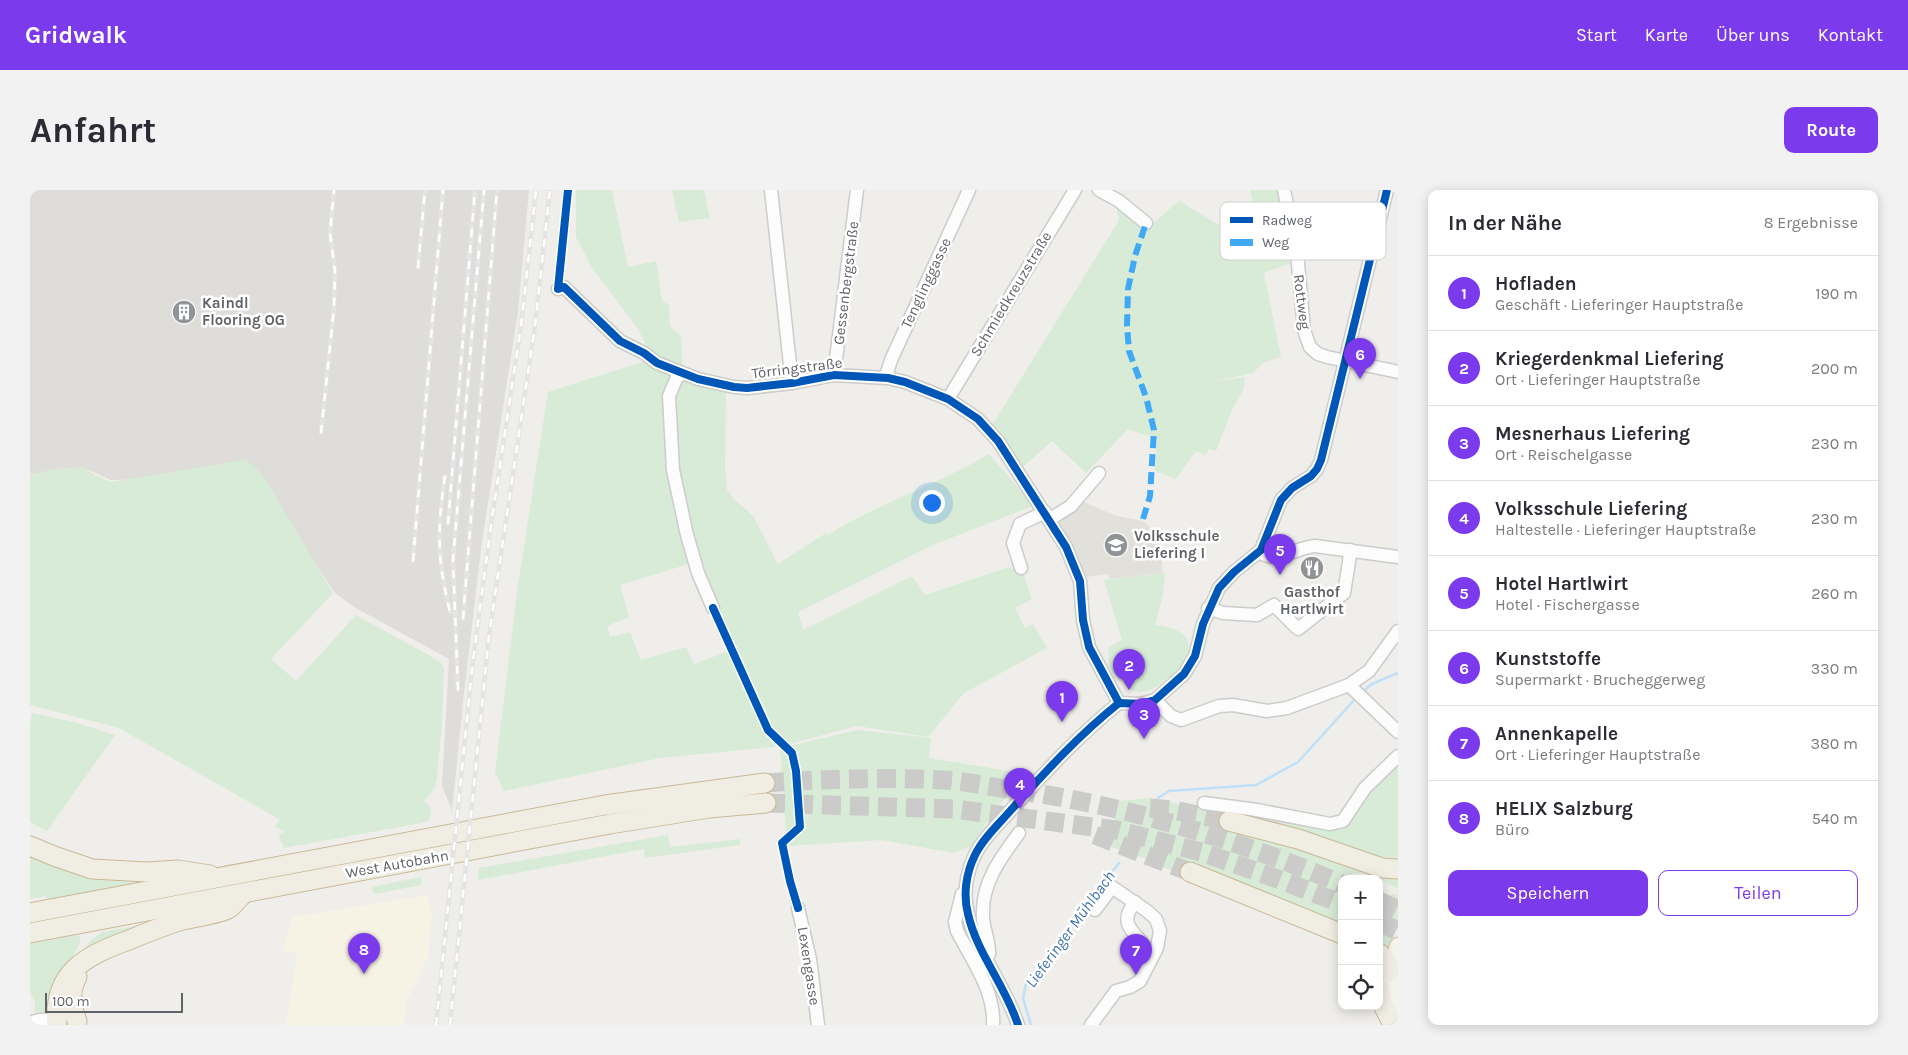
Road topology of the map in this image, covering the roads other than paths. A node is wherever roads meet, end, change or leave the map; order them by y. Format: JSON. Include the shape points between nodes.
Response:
{"nodes":[{"id":1,"x":771,"y":190,"type":"edge"},
{"id":2,"x":857,"y":190,"type":"edge"},
{"id":3,"x":969,"y":190,"type":"edge"},
{"id":4,"x":1075,"y":190,"type":"edge"},
{"id":5,"x":1099,"y":190,"type":"edge"},
{"id":6,"x":1146,"y":223,"type":"dead end"},
{"id":7,"x":1298,"y":260,"type":"edge"},
{"id":8,"x":1370,"y":260,"type":"edge"},
{"id":9,"x":558,"y":289,"type":"dead end"},
{"id":10,"x":1345,"y":360,"type":"junction"},
{"id":11,"x":1398,"y":372,"type":"edge"},
{"id":12,"x":682,"y":374,"type":"junction"},
{"id":13,"x":834,"y":375,"type":"junction"},
{"id":14,"x":888,"y":378,"type":"junction"},
{"id":15,"x":792,"y":383,"type":"junction"},
{"id":16,"x":948,"y":399,"type":"junction"},
{"id":17,"x":1099,"y":473,"type":"dead end"},
{"id":18,"x":1047,"y":515,"type":"junction"},
{"id":19,"x":1350,"y":550,"type":"junction"},
{"id":20,"x":1259,"y":552,"type":"junction"},
{"id":21,"x":1398,"y":557,"type":"edge"},
{"id":22,"x":1021,"y":568,"type":"dead end"},
{"id":23,"x":713,"y":608,"type":"dead end"},
{"id":24,"x":1208,"y":608,"type":"junction"},
{"id":25,"x":1398,"y":630,"type":"edge"},
{"id":26,"x":1355,"y":692,"type":"junction"},
{"id":27,"x":1155,"y":700,"type":"junction"},
{"id":28,"x":1119,"y":703,"type":"junction"},
{"id":29,"x":1398,"y":732,"type":"edge"},
{"id":30,"x":1398,"y":756,"type":"edge"},
{"id":31,"x":765,"y":783,"type":"tunnel mouth"},
{"id":32,"x":766,"y":803,"type":"tunnel mouth"},
{"id":33,"x":1204,"y":803,"type":"dead end"},
{"id":34,"x":1228,"y":821,"type":"tunnel mouth"},
{"id":35,"x":1019,"y":833,"type":"dead end"},
{"id":36,"x":30,"y":846,"type":"edge"},
{"id":37,"x":1355,"y":859,"type":"junction"},
{"id":38,"x":1398,"y":861,"type":"edge"},
{"id":39,"x":1398,"y":869,"type":"edge"},
{"id":40,"x":1190,"y":872,"type":"tunnel mouth"},
{"id":41,"x":223,"y":878,"type":"junction"},
{"id":42,"x":966,"y":882,"type":"junction"},
{"id":43,"x":244,"y":893,"type":"junction"},
{"id":44,"x":1135,"y":902,"type":"junction"},
{"id":45,"x":798,"y":908,"type":"dead end"},
{"id":46,"x":1095,"y":910,"type":"dead end"},
{"id":47,"x":30,"y":913,"type":"edge"},
{"id":48,"x":1311,"y":921,"type":"junction"},
{"id":49,"x":1338,"y":932,"type":"edge"},
{"id":50,"x":30,"y":933,"type":"edge"},
{"id":51,"x":1338,"y":940,"type":"edge"},
{"id":52,"x":1398,"y":946,"type":"edge"},
{"id":53,"x":95,"y":955,"type":"junction"},
{"id":54,"x":1383,"y":957,"type":"edge"},
{"id":55,"x":989,"y":962,"type":"junction"},
{"id":56,"x":1147,"y":968,"type":"junction"},
{"id":57,"x":1391,"y":971,"type":"junction"},
{"id":58,"x":1383,"y":1007,"type":"edge"},
{"id":59,"x":1398,"y":1012,"type":"edge"},
{"id":60,"x":79,"y":1023,"type":"edge"},
{"id":61,"x":30,"y":1024,"type":"edge"},
{"id":62,"x":57,"y":1025,"type":"edge"},
{"id":63,"x":818,"y":1025,"type":"edge"},
{"id":64,"x":993,"y":1025,"type":"edge"},
{"id":65,"x":1018,"y":1025,"type":"edge"},
{"id":66,"x":1090,"y":1025,"type":"edge"},
{"id":67,"x":1393,"y":1025,"type":"edge"}],
"edges":[{"from":1,"to":15,"type":"street"},
{"from":2,"to":13,"type":"street","name":"Gessenbergstraße"},
{"from":3,"to":14,"type":"street","name":"Tenglinggasse","via":[[891,360]]},
{"from":4,"to":16,"type":"street","name":"Schmiedkreuzstraße"},
{"from":5,"to":6,"type":"street","via":[[1119,200]]},
{"from":7,"to":10,"type":"street","name":"Rottweg","via":[[1304,330],[1310,347],[1318,354]]},
{"from":8,"to":10,"type":"street"},
{"from":9,"to":12,"type":"street","name":"Törringstraße","via":[[564,287],[620,341],[657,364]]},
{"from":10,"to":11,"type":"street","name":"Rottweg"},
{"from":10,"to":20,"type":"street","via":[[1317,470],[1281,500]]},
{"from":12,"to":15,"type":"street","name":"Törringstraße","via":[[740,388]]},
{"from":12,"to":23,"type":"street","via":[[677,377],[669,396],[673,470],[686,535]]},
{"from":13,"to":14,"type":"street","name":"Törringstraße"},
{"from":13,"to":15,"type":"street","name":"Törringstraße"},
{"from":14,"to":16,"type":"street","name":"Törringstraße"},
{"from":16,"to":18,"type":"street","name":"Törringstraße","via":[[978,419],[998,441]]},
{"from":17,"to":18,"type":"street","via":[[1071,506]]},
{"from":18,"to":22,"type":"street","via":[[1020,524],[1013,543]]},
{"from":18,"to":28,"type":"street","name":"Törringstraße","via":[[1066,547],[1080,581],[1089,647]]},
{"from":19,"to":20,"type":"street","via":[[1308,546],[1297,552],[1270,557]]},
{"from":19,"to":21,"type":"street"},
{"from":19,"to":24,"type":"street","via":[[1344,593],[1298,629],[1274,605],[1257,615],[1223,613]]},
{"from":20,"to":24,"type":"street","via":[[1226,580]]},
{"from":24,"to":27,"type":"street","via":[[1191,666]]},
{"from":25,"to":26,"type":"street"},
{"from":26,"to":27,"type":"street","via":[[1267,711],[1234,705],[1219,706],[1181,720],[1170,716]]},
{"from":26,"to":29,"type":"street"},
{"from":27,"to":28,"type":"street","via":[[1141,704]]},
{"from":28,"to":42,"type":"street","via":[[1059,757],[989,834],[974,855]]},
{"from":30,"to":33,"type":"street","via":[[1365,788],[1344,821],[1337,824]]},
{"from":31,"to":41,"type":"highway","name":"West Autobahn","via":[[605,805]]},
{"from":32,"to":43,"type":"highway","name":"West Autobahn","via":[[709,808],[610,824]]},
{"from":34,"to":37,"type":"highway","via":[[1298,839]]},
{"from":35,"to":55,"type":"street","via":[[999,859],[984,897],[982,914],[990,950]]},
{"from":36,"to":41,"type":"highway","via":[[92,869],[178,870]]},
{"from":37,"to":38,"type":"highway"},
{"from":37,"to":39,"type":"highway","via":[[1382,868]]},
{"from":40,"to":48,"type":"highway"},
{"from":41,"to":47,"type":"highway","name":"West Autobahn"},
{"from":42,"to":55,"type":"street","via":[[968,916]]},
{"from":42,"to":64,"type":"street","via":[[955,922],[987,990],[992,1004]]},
{"from":43,"to":50,"type":"highway","name":"West Autobahn"},
{"from":43,"to":53,"type":"highway","via":[[228,909],[181,921],[116,944]]},
{"from":44,"to":46,"type":"street","via":[[1112,887]]},
{"from":44,"to":56,"type":"street","via":[[1126,918],[1147,949]]},
{"from":44,"to":56,"type":"street","via":[[1156,919],[1160,931],[1157,948]]},
{"from":45,"to":63,"type":"street","name":"Lexengasse","via":[[810,959]]},
{"from":48,"to":49,"type":"highway"},
{"from":48,"to":51,"type":"highway"},
{"from":52,"to":57,"type":"main road"},
{"from":53,"to":60,"type":"highway","via":[[80,972],[72,989],[72,1009]]},
{"from":53,"to":62,"type":"highway","via":[[78,965],[65,981],[56,1003]]},
{"from":54,"to":57,"type":"highway"},
{"from":55,"to":65,"type":"street"},
{"from":56,"to":66,"type":"street","via":[[1135,985],[1116,991]]},
{"from":57,"to":59,"type":"main road","via":[[1392,996]]},
{"from":58,"to":67,"type":"highway"},
{"from":61,"to":62,"type":"street","via":[[42,1019]]}]}
